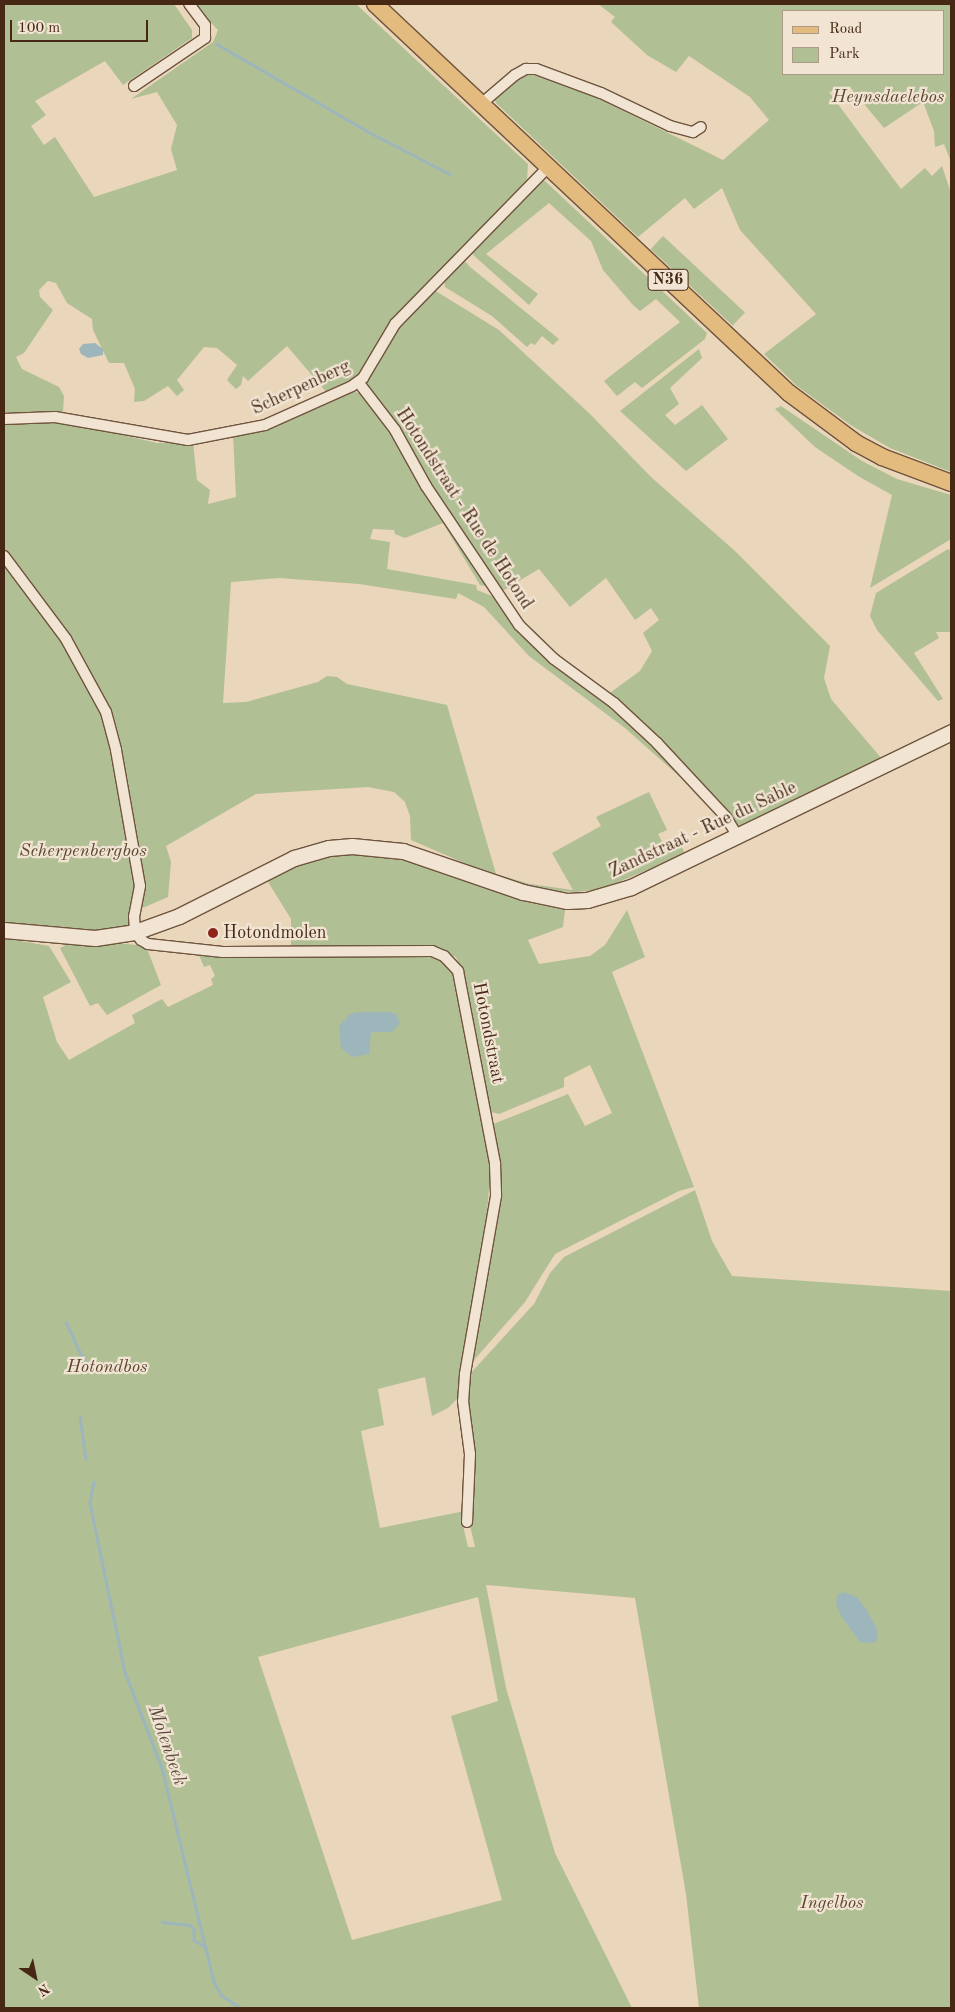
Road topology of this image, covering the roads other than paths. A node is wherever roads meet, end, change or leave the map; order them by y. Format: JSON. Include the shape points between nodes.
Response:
{"nodes":[{"id":1,"x":189,"y":4,"type":"edge"},
{"id":2,"x":375,"y":4,"type":"edge"},
{"id":3,"x":134,"y":86,"type":"dead end"},
{"id":4,"x":481,"y":104,"type":"junction"},
{"id":5,"x":700,"y":127,"type":"dead end"},
{"id":6,"x":548,"y":167,"type":"junction"},
{"id":7,"x":359,"y":383,"type":"junction"},
{"id":8,"x":4,"y":419,"type":"edge"},
{"id":9,"x":951,"y":483,"type":"edge"},
{"id":10,"x":4,"y":556,"type":"edge"},
{"id":11,"x":951,"y":732,"type":"edge"},
{"id":12,"x":737,"y":836,"type":"junction"},
{"id":13,"x":135,"y":927,"type":"junction"},
{"id":14,"x":4,"y":930,"type":"edge"},
{"id":15,"x":467,"y":1522,"type":"dead end"}],
"edges":[{"from":1,"to":3,"type":"street","via":[[205,25],[205,38]]},
{"from":2,"to":4,"type":"main road","number":"N36"},
{"from":4,"to":5,"type":"street","via":[[515,74],[536,69],[602,93],[670,126],[693,132]]},
{"from":4,"to":6,"type":"main road","number":"N36"},
{"from":6,"to":7,"type":"street","name":"Scherpenberg","via":[[395,324]]},
{"from":6,"to":9,"type":"main road","number":"N36","via":[[789,393],[856,443],[882,457]]},
{"from":7,"to":8,"type":"street","name":"Scherpenberg","via":[[265,425],[188,440],[55,417]]},
{"from":7,"to":12,"type":"street","name":"Hotondstraat - Rue de Hotond","via":[[395,430],[426,486],[519,625],[554,659],[614,703],[657,743],[726,817]]},
{"from":10,"to":13,"type":"street","via":[[66,639],[106,712],[116,750],[140,886]]},
{"from":11,"to":12,"type":"main road","name":"Zandstraat - Rue du Sable"},
{"from":12,"to":13,"type":"main road","name":"Zandstraat - Rue du Sable","via":[[617,892],[587,900],[567,901],[507,888],[403,851],[377,847],[329,848],[287,861],[179,916]]},
{"from":13,"to":14,"type":"main road","name":"Zandstraat - Rue du Sable","via":[[95,938]]},
{"from":13,"to":15,"type":"street","name":"Hotondstraat","via":[[148,944],[223,952],[413,949],[432,951],[453,963],[463,983],[496,1164],[496,1196],[465,1374],[463,1401],[470,1454]]}]}
